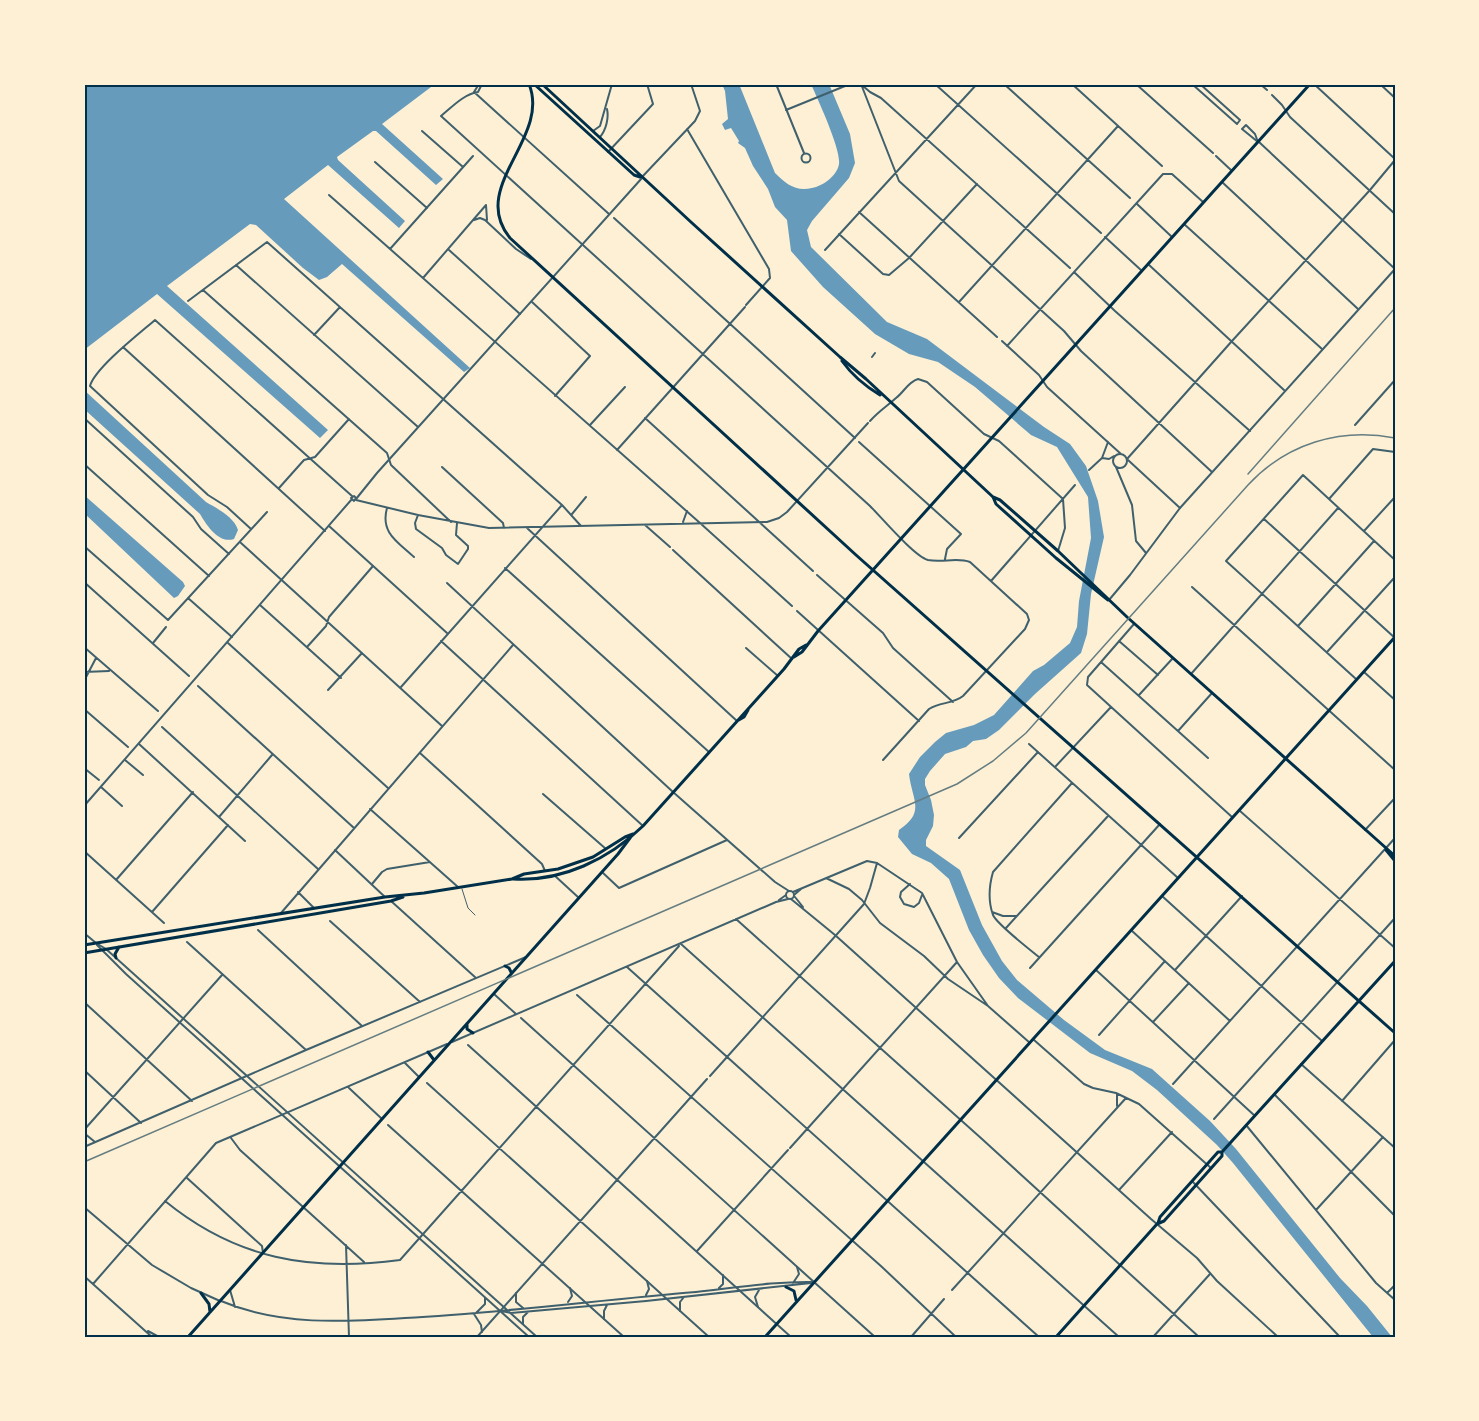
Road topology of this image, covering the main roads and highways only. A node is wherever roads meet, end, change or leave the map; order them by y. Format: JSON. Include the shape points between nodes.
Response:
{"nodes":[{"id":1,"x":529,"y":84,"type":"edge"},
{"id":2,"x":534,"y":84,"type":"edge"},
{"id":3,"x":542,"y":84,"type":"edge"},
{"id":4,"x":1312,"y":84,"type":"edge"},
{"id":5,"x":642,"y":177,"type":"junction"},
{"id":6,"x":963,"y":470,"type":"junction"},
{"id":7,"x":993,"y":497,"type":"junction"},
{"id":8,"x":873,"y":570,"type":"junction"},
{"id":9,"x":1082,"y":577,"type":"junction"},
{"id":10,"x":1395,"y":637,"type":"edge"},
{"id":11,"x":1286,"y":759,"type":"junction"},
{"id":12,"x":633,"y":834,"type":"junction"},
{"id":13,"x":1385,"y":849,"type":"junction"},
{"id":14,"x":1395,"y":856,"type":"edge"},
{"id":15,"x":1197,"y":857,"type":"junction"},
{"id":16,"x":1395,"y":861,"type":"edge"},
{"id":17,"x":512,"y":879,"type":"junction"},
{"id":18,"x":407,"y":896,"type":"junction"},
{"id":19,"x":280,"y":913,"type":"junction"},
{"id":20,"x":272,"y":921,"type":"junction"},
{"id":21,"x":221,"y":923,"type":"junction"},
{"id":22,"x":210,"y":931,"type":"junction"},
{"id":23,"x":84,"y":945,"type":"edge"},
{"id":24,"x":120,"y":946,"type":"junction"},
{"id":25,"x":84,"y":953,"type":"edge"},
{"id":26,"x":117,"y":958,"type":"road end"},
{"id":27,"x":1395,"y":961,"type":"edge"},
{"id":28,"x":505,"y":966,"type":"road end"},
{"id":29,"x":511,"y":974,"type":"junction"},
{"id":30,"x":1358,"y":1001,"type":"junction"},
{"id":31,"x":467,"y":1024,"type":"junction"},
{"id":32,"x":1395,"y":1033,"type":"edge"},
{"id":33,"x":473,"y":1034,"type":"road end"},
{"id":34,"x":428,"y":1052,"type":"road end"},
{"id":35,"x":434,"y":1060,"type":"junction"},
{"id":36,"x":1222,"y":1152,"type":"junction"},
{"id":37,"x":1157,"y":1224,"type":"junction"},
{"id":38,"x":786,"y":1287,"type":"road end"},
{"id":39,"x":201,"y":1293,"type":"road end"},
{"id":40,"x":796,"y":1302,"type":"junction"},
{"id":41,"x":210,"y":1312,"type":"junction"},
{"id":42,"x":188,"y":1337,"type":"edge"},
{"id":43,"x":765,"y":1337,"type":"edge"},
{"id":44,"x":1056,"y":1337,"type":"edge"}],
"edges":[{"from":1,"to":8,"type":"main road","via":[[534,110],[498,200],[500,221],[510,238]]},
{"from":2,"to":5,"type":"main road","via":[[634,175]]},
{"from":3,"to":5,"type":"main road"},
{"from":4,"to":6,"type":"main road"},
{"from":5,"to":6,"type":"main road"},
{"from":6,"to":7,"type":"main road"},
{"from":6,"to":8,"type":"main road"},
{"from":7,"to":9,"type":"main road","via":[[1058,551]]},
{"from":7,"to":9,"type":"main road","via":[[996,504]]},
{"from":8,"to":12,"type":"main road","via":[[799,649],[744,717]]},
{"from":8,"to":15,"type":"main road"},
{"from":9,"to":11,"type":"main road"},
{"from":10,"to":11,"type":"main road"},
{"from":11,"to":13,"type":"main road"},
{"from":11,"to":15,"type":"main road"},
{"from":12,"to":17,"type":"main road","via":[[574,864]]},
{"from":12,"to":17,"type":"main road","via":[[602,858],[580,867],[524,880]]},
{"from":12,"to":29,"type":"main road"},
{"from":13,"to":14,"type":"main road"},
{"from":13,"to":16,"type":"main road"},
{"from":15,"to":30,"type":"main road"},
{"from":15,"to":40,"type":"main road"},
{"from":17,"to":18,"type":"main road"},
{"from":18,"to":19,"type":"main road"},
{"from":18,"to":20,"type":"main road"},
{"from":19,"to":20,"type":"main road"},
{"from":19,"to":21,"type":"main road"},
{"from":20,"to":22,"type":"main road"},
{"from":21,"to":22,"type":"main road"},
{"from":21,"to":23,"type":"main road"},
{"from":22,"to":24,"type":"main road"},
{"from":24,"to":25,"type":"main road"},
{"from":24,"to":26,"type":"main road"},
{"from":27,"to":30,"type":"main road"},
{"from":28,"to":29,"type":"main road"},
{"from":29,"to":31,"type":"main road"},
{"from":30,"to":32,"type":"main road"},
{"from":30,"to":36,"type":"main road"},
{"from":31,"to":33,"type":"main road"},
{"from":31,"to":35,"type":"main road"},
{"from":34,"to":35,"type":"main road"},
{"from":35,"to":41,"type":"main road"},
{"from":36,"to":37,"type":"main road","via":[[1207,1164]]},
{"from":36,"to":37,"type":"main road","via":[[1164,1221]]},
{"from":37,"to":44,"type":"main road"},
{"from":38,"to":40,"type":"main road","via":[[794,1291]]},
{"from":39,"to":41,"type":"main road"},
{"from":40,"to":43,"type":"main road"},
{"from":41,"to":42,"type":"main road"}]}
